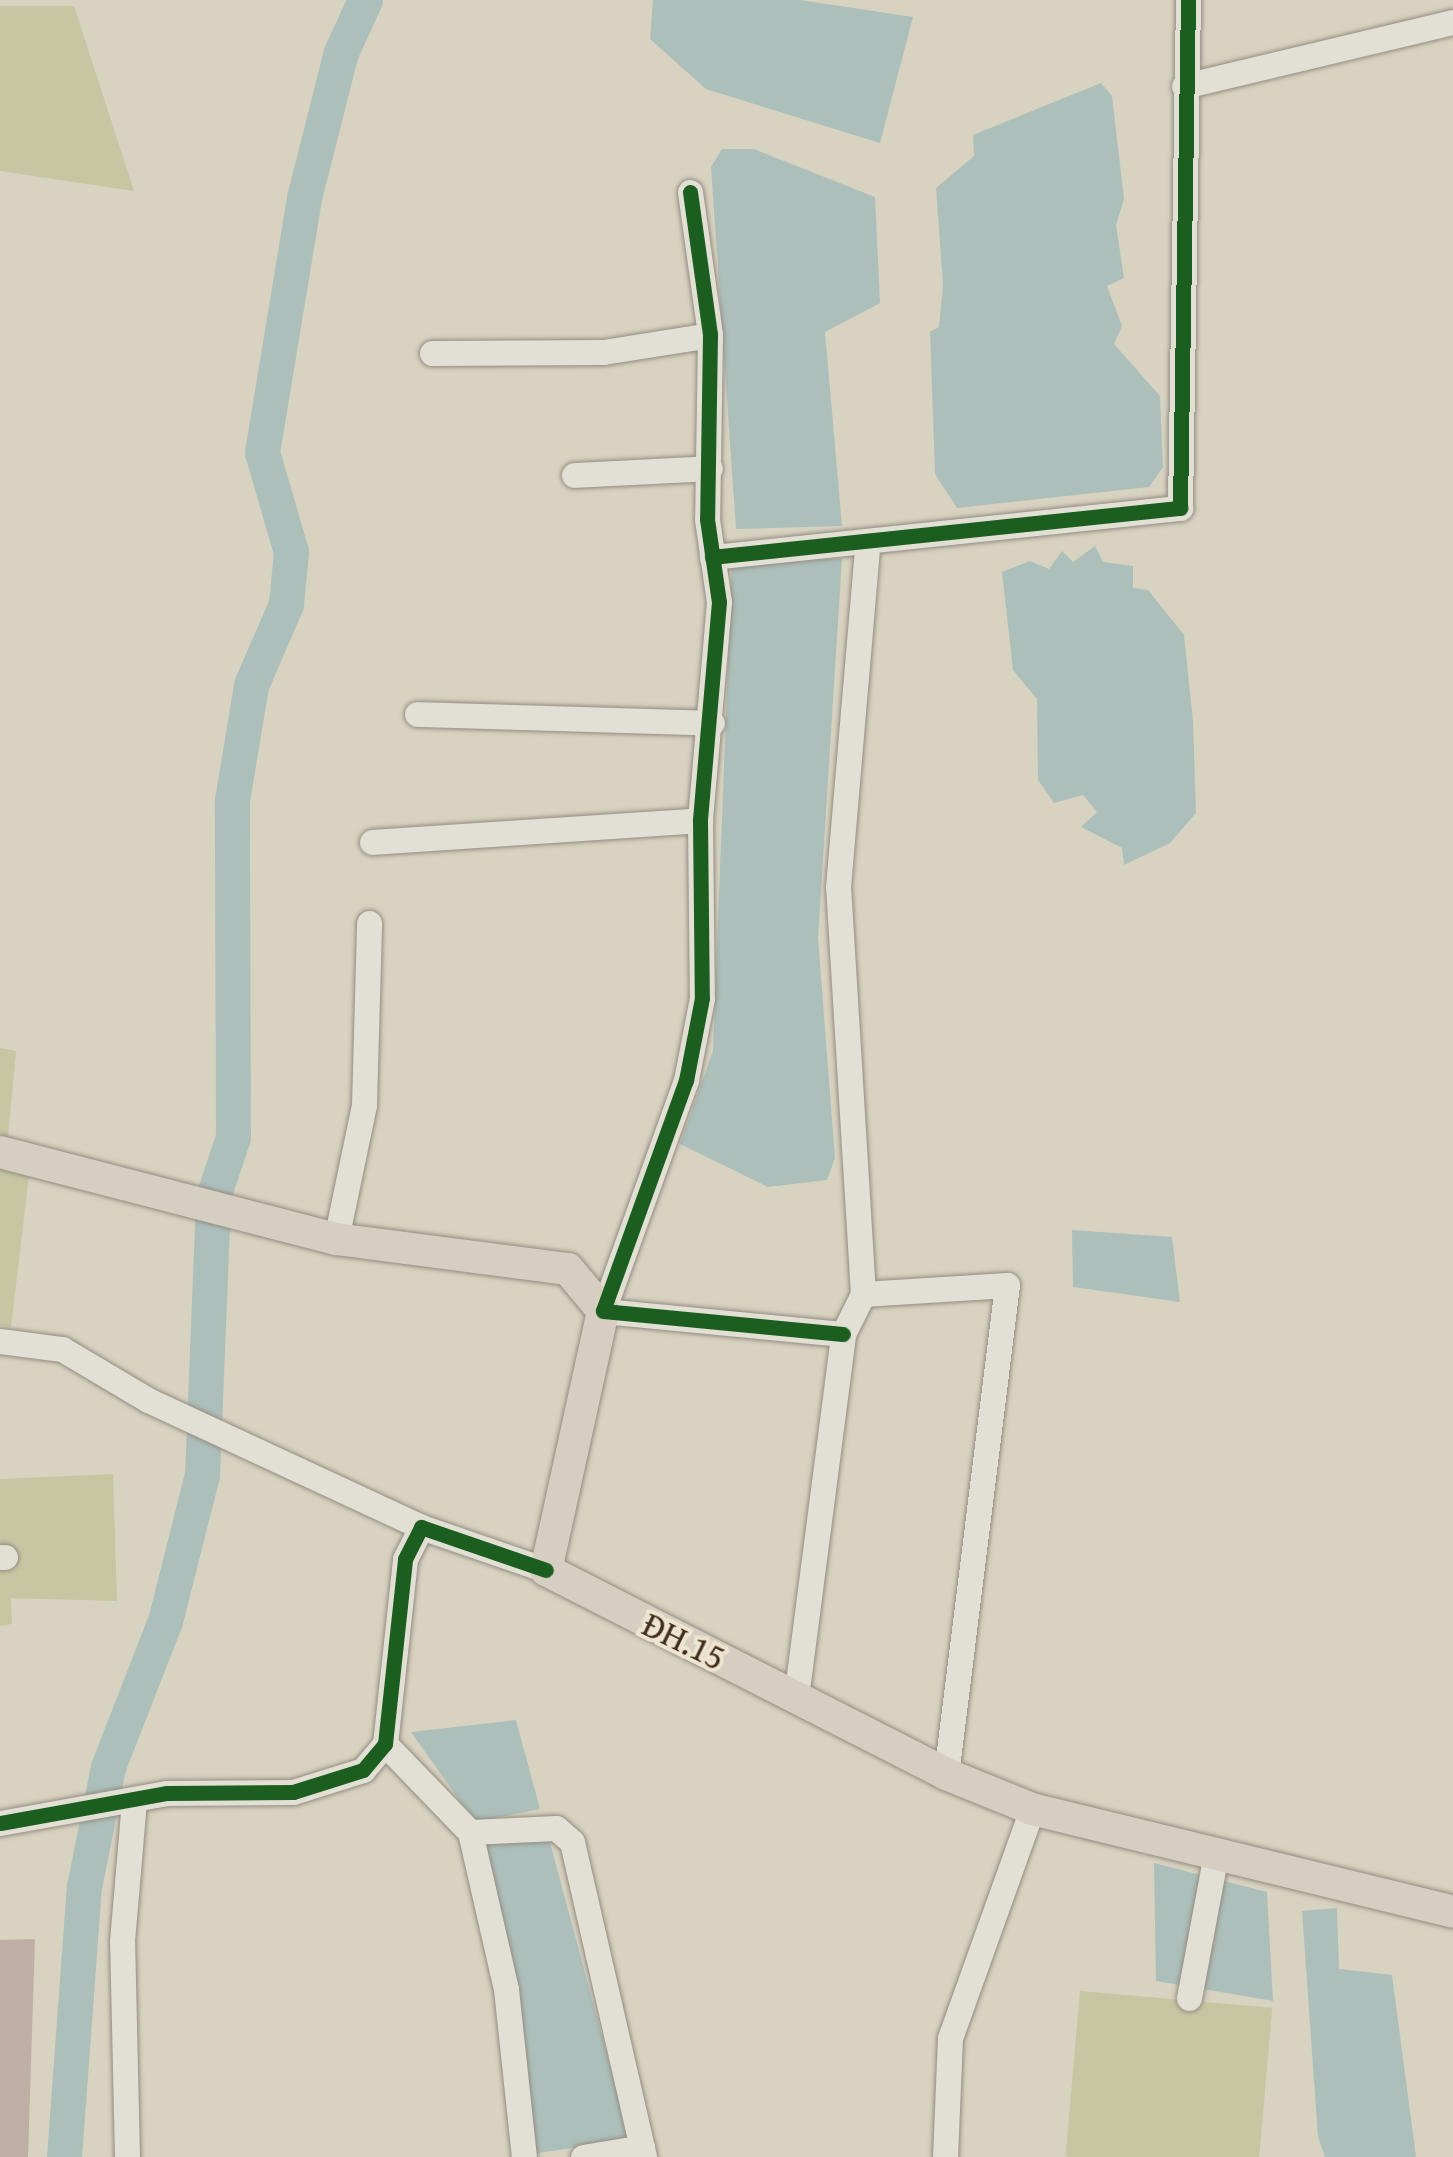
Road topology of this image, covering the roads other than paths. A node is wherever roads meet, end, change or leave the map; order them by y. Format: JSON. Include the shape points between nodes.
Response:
{"nodes":[{"id":1,"x":1188,"y":0,"type":"edge"},
{"id":2,"x":1453,"y":22,"type":"edge"},
{"id":3,"x":1184,"y":86,"type":"junction"},
{"id":4,"x":690,"y":192,"type":"dead end"},
{"id":5,"x":710,"y":336,"type":"junction"},
{"id":6,"x":432,"y":353,"type":"dead end"},
{"id":7,"x":710,"y":468,"type":"junction"},
{"id":8,"x":574,"y":475,"type":"dead end"},
{"id":9,"x":866,"y":547,"type":"junction"},
{"id":10,"x":722,"y":552,"type":"junction"},
{"id":11,"x":417,"y":714,"type":"dead end"},
{"id":12,"x":712,"y":724,"type":"junction"},
{"id":13,"x":700,"y":820,"type":"junction"},
{"id":14,"x":372,"y":842,"type":"dead end"},
{"id":15,"x":368,"y":923,"type":"dead end"},
{"id":16,"x":0,"y":1152,"type":"edge"},
{"id":17,"x":336,"y":1238,"type":"junction"},
{"id":18,"x":568,"y":1269,"type":"junction"},
{"id":19,"x":618,"y":1270,"type":"junction"},
{"id":20,"x":863,"y":1294,"type":"junction"},
{"id":21,"x":603,"y":1311,"type":"junction"},
{"id":22,"x":843,"y":1334,"type":"junction"},
{"id":23,"x":0,"y":1341,"type":"edge"},
{"id":24,"x":421,"y":1527,"type":"junction"},
{"id":25,"x":546,"y":1570,"type":"junction"},
{"id":26,"x":797,"y":1690,"type":"junction"},
{"id":27,"x":385,"y":1744,"type":"junction"},
{"id":28,"x":946,"y":1774,"type":"junction"},
{"id":29,"x":126,"y":1804,"type":"junction"},
{"id":30,"x":1032,"y":1808,"type":"junction"},
{"id":31,"x":0,"y":1823,"type":"edge"},
{"id":32,"x":476,"y":1832,"type":"junction"},
{"id":33,"x":1214,"y":1864,"type":"junction"},
{"id":34,"x":1453,"y":1912,"type":"edge"},
{"id":35,"x":1189,"y":1998,"type":"dead end"},
{"id":36,"x":641,"y":2151,"type":"edge"},
{"id":37,"x":127,"y":2157,"type":"edge"},
{"id":38,"x":524,"y":2157,"type":"edge"},
{"id":39,"x":583,"y":2157,"type":"edge"},
{"id":40,"x":945,"y":2157,"type":"edge"}],
"edges":[{"from":1,"to":3,"type":"street"},
{"from":2,"to":3,"type":"street"},
{"from":3,"to":9,"type":"street","via":[[1180,508]]},
{"from":4,"to":5,"type":"street"},
{"from":5,"to":6,"type":"street","via":[[602,352]]},
{"from":5,"to":7,"type":"street"},
{"from":7,"to":8,"type":"street"},
{"from":7,"to":10,"type":"street"},
{"from":9,"to":10,"type":"street"},
{"from":9,"to":20,"type":"street","via":[[838,867]]},
{"from":10,"to":12,"type":"street"},
{"from":11,"to":12,"type":"street"},
{"from":12,"to":13,"type":"street"},
{"from":13,"to":14,"type":"street"},
{"from":13,"to":19,"type":"street","via":[[697,1036]]},
{"from":15,"to":17,"type":"street","via":[[364,1104]]},
{"from":16,"to":17,"type":"main road"},
{"from":17,"to":18,"type":"main road"},
{"from":18,"to":19,"type":"street"},
{"from":18,"to":21,"type":"main road"},
{"from":19,"to":21,"type":"street"},
{"from":20,"to":22,"type":"street"},
{"from":20,"to":28,"type":"street","via":[[1006,1285]]},
{"from":21,"to":22,"type":"street"},
{"from":21,"to":25,"type":"main road"},
{"from":22,"to":26,"type":"street"},
{"from":23,"to":24,"type":"street","via":[[62,1349],[148,1400]]},
{"from":24,"to":25,"type":"street"},
{"from":24,"to":27,"type":"street","via":[[405,1559]]},
{"from":25,"to":26,"type":"main road","name":"ĐH.15","number":"ĐH.15"},
{"from":26,"to":28,"type":"main road","name":"ĐH.15","number":"ĐH.15"},
{"from":27,"to":29,"type":"street","via":[[362,1770],[292,1792]]},
{"from":27,"to":32,"type":"street"},
{"from":28,"to":30,"type":"main road","name":"ĐH.15","number":"ĐH.15"},
{"from":29,"to":31,"type":"street"},
{"from":29,"to":37,"type":"street"},
{"from":30,"to":33,"type":"main road","name":"ĐH.15","number":"ĐH.15"},
{"from":30,"to":40,"type":"street","via":[[950,2038]]},
{"from":32,"to":36,"type":"street","via":[[556,1828],[572,1842]]},
{"from":32,"to":38,"type":"street","via":[[506,1989]]},
{"from":33,"to":34,"type":"main road","name":"ĐH.15","number":"ĐH.15"},
{"from":33,"to":35,"type":"street"},
{"from":36,"to":39,"type":"street"}]}
